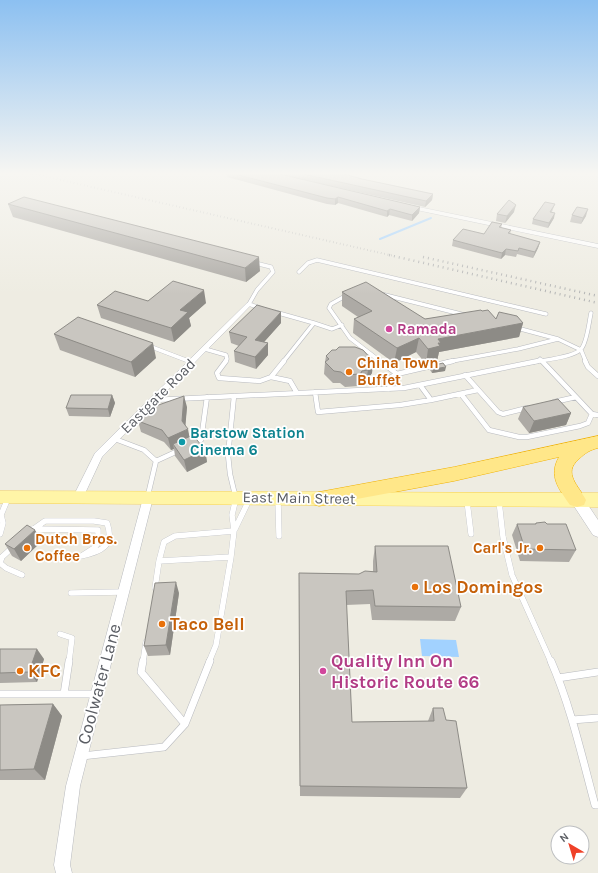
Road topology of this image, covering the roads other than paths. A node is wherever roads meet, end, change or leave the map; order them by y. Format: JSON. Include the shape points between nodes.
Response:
{"nodes":[{"id":1,"x":440,"y":213,"type":"edge"},
{"id":2,"x":598,"y":246,"type":"edge"},
{"id":3,"x":248,"y":261,"type":"edge"},
{"id":4,"x":299,"y":272,"type":"dead end"},
{"id":5,"x":354,"y":291,"type":"edge"},
{"id":6,"x":378,"y":293,"type":"edge"},
{"id":7,"x":249,"y":304,"type":"junction"},
{"id":8,"x":262,"y":308,"type":"edge"},
{"id":9,"x":269,"y":310,"type":"edge"},
{"id":10,"x":591,"y":313,"type":"dead end"},
{"id":11,"x":546,"y":314,"type":"dead end"},
{"id":12,"x":467,"y":315,"type":"edge"},
{"id":13,"x":314,"y":323,"type":"junction"},
{"id":14,"x":342,"y":325,"type":"junction"},
{"id":15,"x":510,"y":326,"type":"edge"},
{"id":16,"x":558,"y":339,"type":"junction"},
{"id":17,"x":141,"y":343,"type":"edge"},
{"id":18,"x":205,"y":349,"type":"junction"},
{"id":19,"x":581,"y":350,"type":"junction"},
{"id":20,"x":540,"y":359,"type":"junction"},
{"id":21,"x":192,"y":362,"type":"junction"},
{"id":22,"x":396,"y":374,"type":"junction"},
{"id":23,"x":465,"y":375,"type":"junction"},
{"id":24,"x":598,"y":376,"type":"edge"},
{"id":25,"x":271,"y":377,"type":"junction"},
{"id":26,"x":420,"y":385,"type":"junction"},
{"id":27,"x":390,"y":389,"type":"junction"},
{"id":28,"x":478,"y":390,"type":"junction"},
{"id":29,"x":315,"y":392,"type":"junction"},
{"id":30,"x":297,"y":393,"type":"junction"},
{"id":31,"x":460,"y":394,"type":"junction"},
{"id":32,"x":234,"y":396,"type":"junction"},
{"id":33,"x":207,"y":397,"type":"junction"},
{"id":34,"x":576,"y":397,"type":"junction"},
{"id":35,"x":154,"y":400,"type":"junction"},
{"id":36,"x":431,"y":400,"type":"junction"},
{"id":37,"x":547,"y":404,"type":"edge"},
{"id":38,"x":532,"y":407,"type":"edge"},
{"id":39,"x":592,"y":414,"type":"junction"},
{"id":40,"x":598,"y":415,"type":"edge"},
{"id":41,"x":114,"y":439,"type":"junction"},
{"id":42,"x":592,"y":443,"type":"edge"},
{"id":43,"x":156,"y":461,"type":"junction"},
{"id":44,"x":4,"y":497,"type":"edge"},
{"id":45,"x":78,"y":497,"type":"junction"},
{"id":46,"x":148,"y":498,"type":"junction"},
{"id":47,"x":243,"y":498,"type":"junction"},
{"id":48,"x":278,"y":498,"type":"junction"},
{"id":49,"x":319,"y":499,"type":"junction"},
{"id":50,"x":466,"y":499,"type":"junction"},
{"id":51,"x":499,"y":499,"type":"junction"},
{"id":52,"x":577,"y":500,"type":"junction"},
{"id":53,"x":598,"y":500,"type":"edge"},
{"id":54,"x":32,"y":530,"type":"junction"},
{"id":55,"x":234,"y":531,"type":"junction"},
{"id":56,"x":598,"y":531,"type":"edge"},
{"id":57,"x":0,"y":534,"type":"edge"},
{"id":58,"x":471,"y":534,"type":"dead end"},
{"id":59,"x":279,"y":536,"type":"dead end"},
{"id":60,"x":22,"y":539,"type":"edge"},
{"id":61,"x":17,"y":543,"type":"edge"},
{"id":62,"x":231,"y":557,"type":"junction"},
{"id":63,"x":159,"y":561,"type":"junction"},
{"id":64,"x":22,"y":575,"type":"dead end"},
{"id":65,"x":123,"y":592,"type":"junction"},
{"id":66,"x":71,"y":593,"type":"dead end"},
{"id":67,"x":153,"y":598,"type":"edge"},
{"id":68,"x":60,"y":634,"type":"dead end"},
{"id":69,"x":147,"y":635,"type":"edge"},
{"id":70,"x":598,"y":672,"type":"edge"},
{"id":71,"x":558,"y":678,"type":"junction"},
{"id":72,"x":0,"y":694,"type":"edge"},
{"id":73,"x":64,"y":694,"type":"junction"},
{"id":74,"x":97,"y":694,"type":"junction"},
{"id":75,"x":598,"y":718,"type":"edge"},
{"id":76,"x":572,"y":720,"type":"junction"},
{"id":77,"x":185,"y":724,"type":"junction"},
{"id":78,"x":81,"y":756,"type":"junction"},
{"id":79,"x":598,"y":804,"type":"edge"},
{"id":80,"x":64,"y":873,"type":"edge"}],
"edges":[{"from":1,"to":2,"type":"street"},
{"from":3,"to":7,"type":"lane","via":[[271,267],[273,272]]},
{"from":4,"to":11,"type":"lane","via":[[308,263],[317,260]]},
{"from":5,"to":14,"type":"lane","via":[[331,304],[329,308]]},
{"from":6,"to":12,"type":"lane"},
{"from":7,"to":8,"type":"lane"},
{"from":7,"to":18,"type":"street","name":"Eastgate Road"},
{"from":9,"to":13,"type":"lane"},
{"from":10,"to":19,"type":"lane"},
{"from":13,"to":14,"type":"lane","via":[[332,329]]},
{"from":13,"to":25,"type":"lane"},
{"from":14,"to":22,"type":"lane","via":[[350,338]]},
{"from":15,"to":16,"type":"lane"},
{"from":16,"to":19,"type":"lane"},
{"from":16,"to":22,"type":"lane"},
{"from":17,"to":21,"type":"lane"},
{"from":18,"to":21,"type":"street","name":"Eastgate Road"},
{"from":18,"to":25,"type":"lane","via":[[226,355],[227,359],[217,374],[219,378],[260,381]]},
{"from":19,"to":20,"type":"lane"},
{"from":19,"to":24,"type":"lane","via":[[588,367]]},
{"from":20,"to":23,"type":"lane"},
{"from":20,"to":34,"type":"lane"},
{"from":21,"to":35,"type":"street","name":"Eastgate Road"},
{"from":22,"to":27,"type":"lane","via":[[388,379]]},
{"from":23,"to":26,"type":"lane"},
{"from":23,"to":28,"type":"lane"},
{"from":25,"to":30,"type":"lane","via":[[290,381]]},
{"from":26,"to":27,"type":"lane"},
{"from":26,"to":36,"type":"lane"},
{"from":27,"to":29,"type":"lane"},
{"from":28,"to":31,"type":"lane"},
{"from":28,"to":38,"type":"lane","via":[[498,412],[503,414]]},
{"from":29,"to":30,"type":"lane"},
{"from":29,"to":36,"type":"lane","via":[[318,412]]},
{"from":30,"to":32,"type":"lane"},
{"from":31,"to":36,"type":"lane"},
{"from":31,"to":39,"type":"lane","via":[[489,430],[519,437],[580,426],[588,423]]},
{"from":32,"to":33,"type":"lane"},
{"from":32,"to":47,"type":"lane","via":[[228,455],[230,474]]},
{"from":33,"to":35,"type":"lane"},
{"from":33,"to":43,"type":"lane","via":[[201,440]]},
{"from":34,"to":37,"type":"lane"},
{"from":34,"to":39,"type":"lane"},
{"from":35,"to":41,"type":"street","name":"Eastgate Road"},
{"from":39,"to":40,"type":"lane"},
{"from":41,"to":43,"type":"lane","via":[[144,450]]},
{"from":41,"to":45,"type":"street","name":"Eastgate Road","via":[[98,455]]},
{"from":42,"to":49,"type":"highway","via":[[454,474]]},
{"from":42,"to":52,"type":"highway","via":[[566,461],[563,468],[566,484]]},
{"from":43,"to":46,"type":"lane"},
{"from":44,"to":45,"type":"main road","name":"East Main Street"},
{"from":44,"to":57,"type":"lane"},
{"from":45,"to":46,"type":"main road","name":"East Main Street"},
{"from":46,"to":47,"type":"main road","name":"East Main Street"},
{"from":46,"to":65,"type":"street","name":"Coolwater Lane"},
{"from":47,"to":48,"type":"main road","name":"East Main Street"},
{"from":47,"to":55,"type":"lane"},
{"from":47,"to":55,"type":"lane","via":[[232,515]]},
{"from":48,"to":49,"type":"main road","name":"East Main Street"},
{"from":48,"to":59,"type":"lane"},
{"from":49,"to":50,"type":"main road","name":"East Main Street"},
{"from":50,"to":51,"type":"main road","name":"East Main Street"},
{"from":50,"to":58,"type":"lane"},
{"from":51,"to":52,"type":"main road","name":"East Main Street"},
{"from":51,"to":71,"type":"lane","via":[[503,537],[512,575]]},
{"from":52,"to":53,"type":"main road","name":"East Main Street"},
{"from":52,"to":56,"type":"street"},
{"from":54,"to":54,"type":"lane","via":[[45,522],[94,521],[107,523],[110,539],[103,550],[96,554],[81,556],[97,545],[100,537],[98,530]]},
{"from":54,"to":60,"type":"lane"},
{"from":55,"to":62,"type":"lane"},
{"from":55,"to":63,"type":"lane","via":[[176,536],[164,542]]},
{"from":61,"to":64,"type":"lane","via":[[2,557],[0,563]]},
{"from":62,"to":63,"type":"lane"},
{"from":62,"to":77,"type":"lane","via":[[216,645]]},
{"from":63,"to":67,"type":"lane"},
{"from":65,"to":66,"type":"lane"},
{"from":65,"to":74,"type":"street","name":"Coolwater Lane"},
{"from":68,"to":73,"type":"lane","via":[[72,638]]},
{"from":69,"to":77,"type":"lane","via":[[141,672]]},
{"from":70,"to":71,"type":"lane"},
{"from":71,"to":76,"type":"lane"},
{"from":72,"to":73,"type":"lane"},
{"from":73,"to":74,"type":"lane"},
{"from":74,"to":78,"type":"street","name":"Coolwater Lane"},
{"from":75,"to":76,"type":"lane"},
{"from":76,"to":79,"type":"lane","via":[[595,805]]},
{"from":77,"to":78,"type":"lane","via":[[164,747]]},
{"from":78,"to":80,"type":"street","name":"Coolwater Lane","via":[[73,786],[62,865]]}]}
